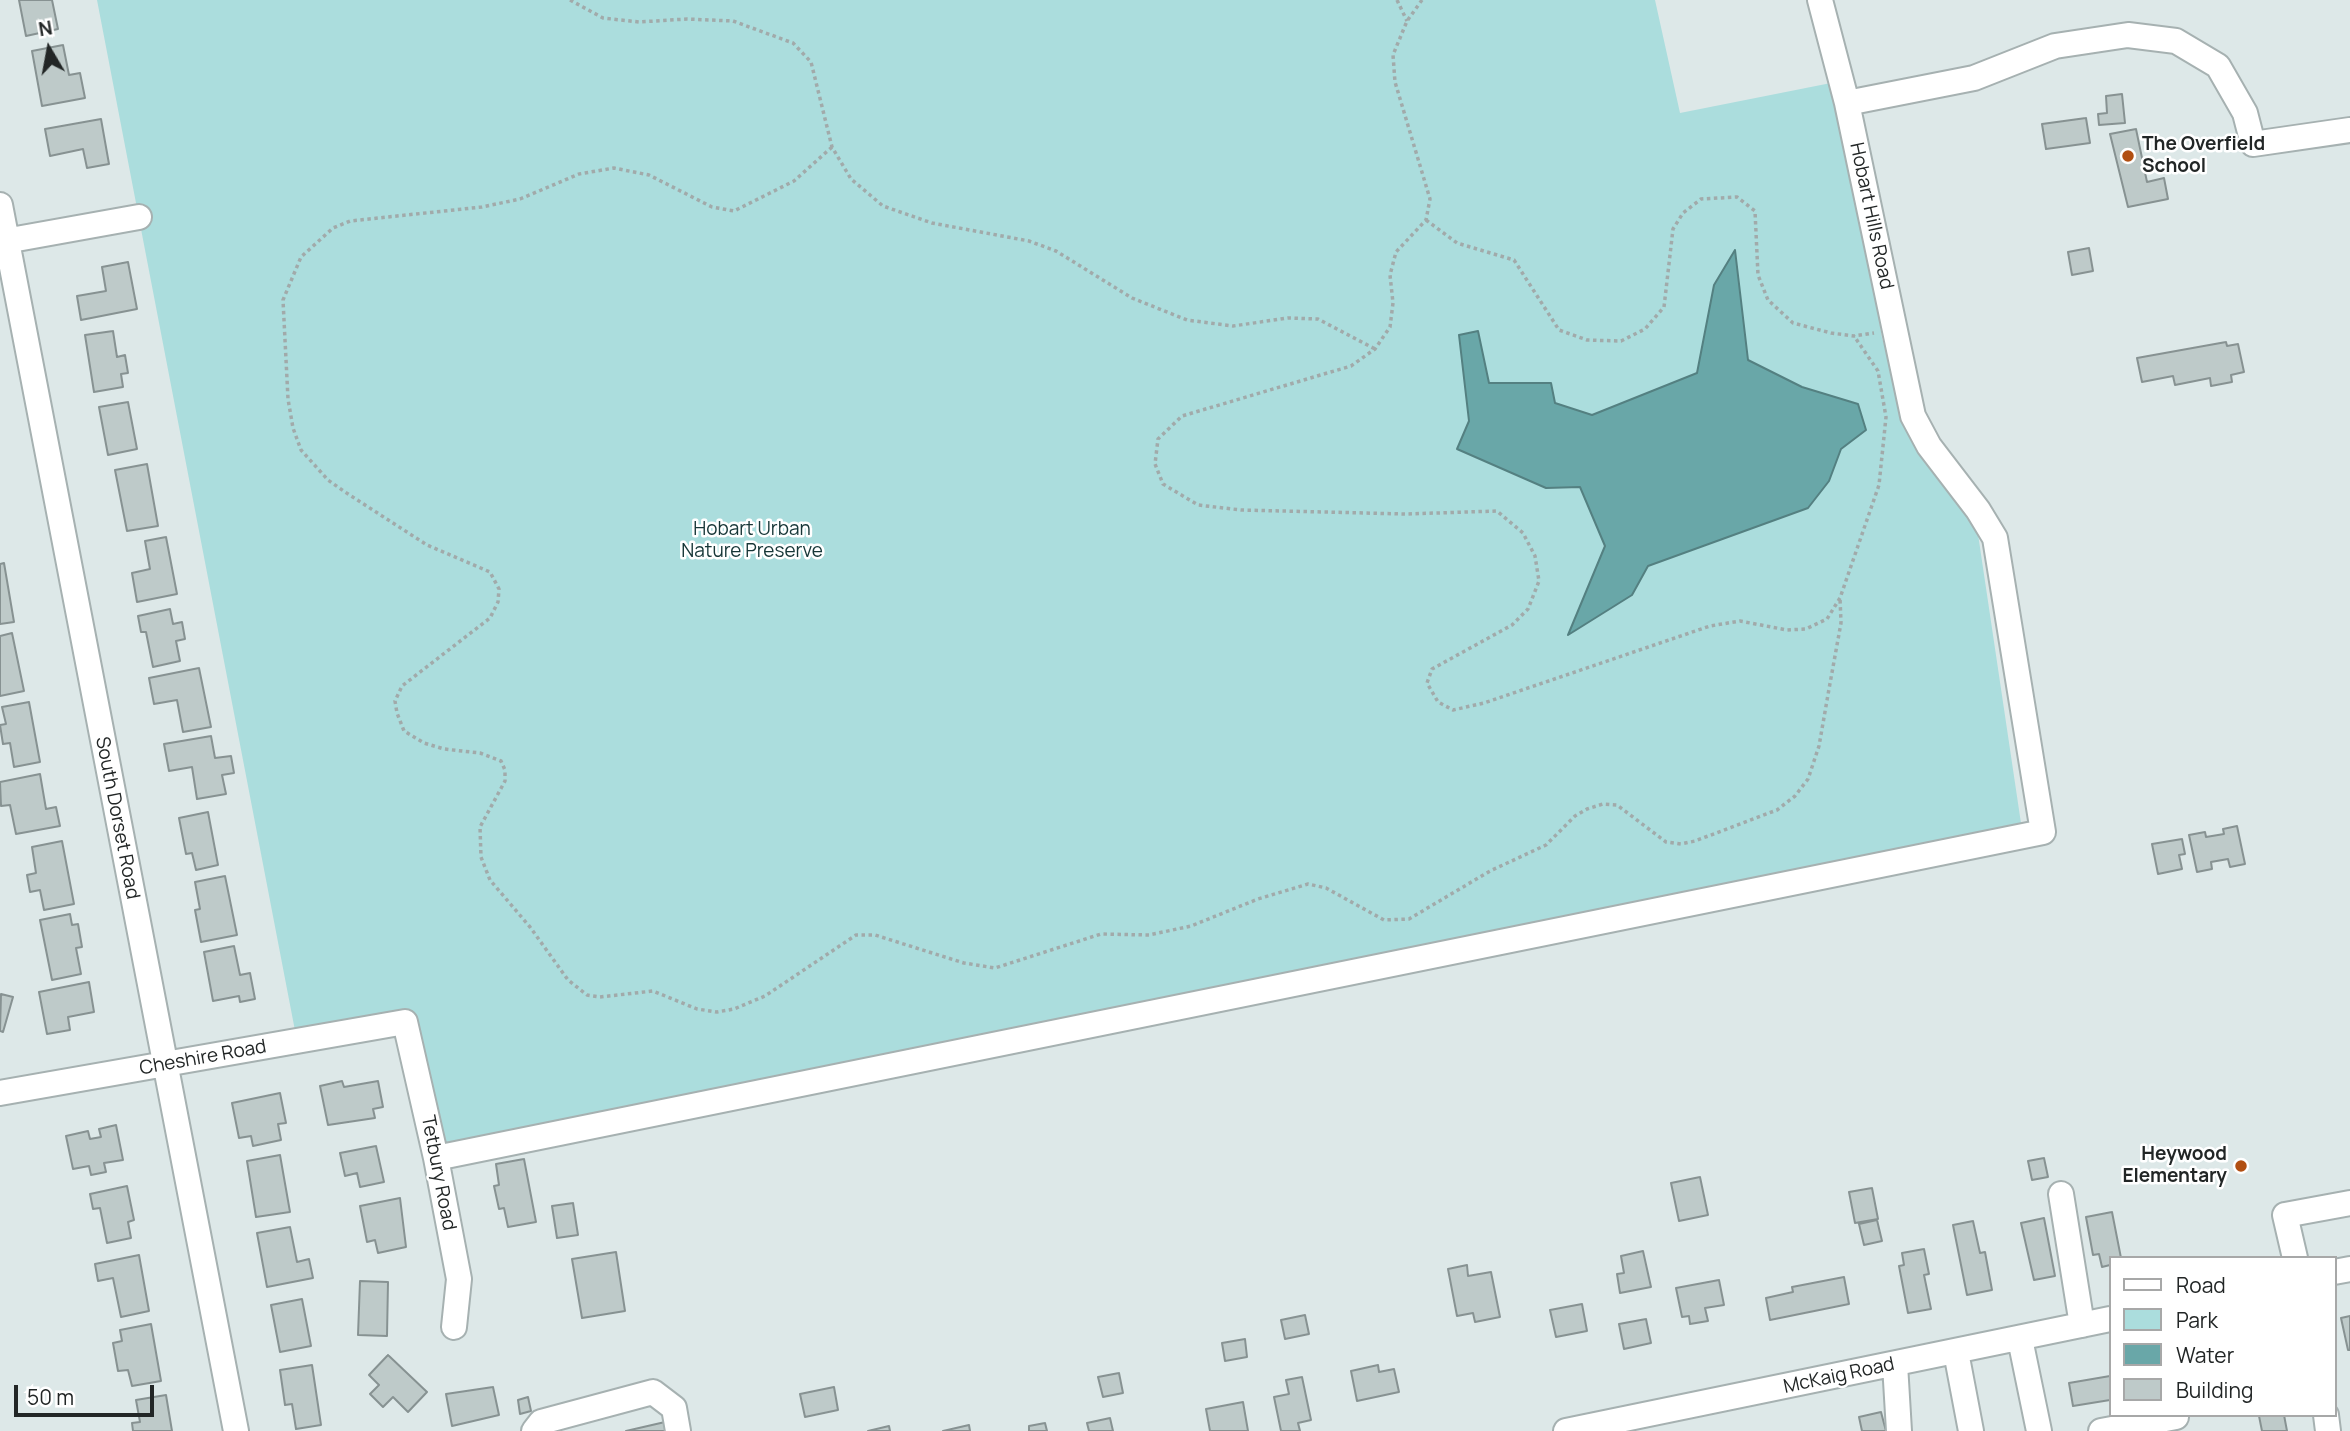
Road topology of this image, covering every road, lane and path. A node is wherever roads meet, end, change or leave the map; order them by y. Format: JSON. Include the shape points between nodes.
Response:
{"nodes":[{"id":1,"x":570,"y":0,"type":"edge"},
{"id":2,"x":1397,"y":0,"type":"edge"},
{"id":3,"x":1422,"y":0,"type":"edge"},
{"id":4,"x":1820,"y":0,"type":"edge"},
{"id":5,"x":1406,"y":21,"type":"junction"},
{"id":6,"x":1847,"y":103,"type":"junction"},
{"id":7,"x":2350,"y":130,"type":"edge"},
{"id":8,"x":832,"y":147,"type":"junction"},
{"id":9,"x":0,"y":205,"type":"edge"},
{"id":10,"x":139,"y":217,"type":"dead end"},
{"id":11,"x":1426,"y":220,"type":"junction"},
{"id":12,"x":4,"y":242,"type":"edge"},
{"id":13,"x":1895,"y":330,"type":"junction"},
{"id":14,"x":1854,"y":336,"type":"junction"},
{"id":15,"x":1375,"y":349,"type":"junction"},
{"id":16,"x":1840,"y":598,"type":"junction"},
{"id":17,"x":405,"y":1022,"type":"joint"},
{"id":18,"x":164,"y":1065,"type":"junction"},
{"id":19,"x":0,"y":1093,"type":"edge"},
{"id":20,"x":436,"y":1158,"type":"junction"},
{"id":21,"x":2061,"y":1194,"type":"dead end"},
{"id":22,"x":2350,"y":1203,"type":"edge"},
{"id":23,"x":2295,"y":1256,"type":"edge"},
{"id":24,"x":2108,"y":1319,"type":"edge"},
{"id":25,"x":2082,"y":1325,"type":"junction"},
{"id":26,"x":454,"y":1326,"type":"dead end"},
{"id":27,"x":2020,"y":1339,"type":"junction"},
{"id":28,"x":1955,"y":1352,"type":"junction"},
{"id":29,"x":1895,"y":1364,"type":"junction"},
{"id":30,"x":2177,"y":1421,"type":"edge"},
{"id":31,"x":1658,"y":1422,"type":"edge"},
{"id":32,"x":236,"y":1431,"type":"edge"},
{"id":33,"x":534,"y":1431,"type":"edge"},
{"id":34,"x":678,"y":1431,"type":"edge"},
{"id":35,"x":1566,"y":1431,"type":"edge"},
{"id":36,"x":1899,"y":1431,"type":"edge"},
{"id":37,"x":1971,"y":1431,"type":"edge"},
{"id":38,"x":2039,"y":1431,"type":"edge"},
{"id":39,"x":2101,"y":1431,"type":"edge"}],
"edges":[{"from":1,"to":8,"type":"path","via":[[603,18],[733,21],[793,43],[811,62]]},
{"from":2,"to":5,"type":"path"},
{"from":3,"to":5,"type":"path"},
{"from":4,"to":6,"type":"street","name":"Hobart Hills Road"},
{"from":5,"to":11,"type":"path","via":[[1393,55],[1395,82],[1430,199]]},
{"from":6,"to":7,"type":"street","via":[[1974,78],[2055,46],[2128,35],[2176,41],[2218,66],[2245,113],[2253,144]]},
{"from":6,"to":13,"type":"street","name":"Hobart Hills Road"},
{"from":8,"to":15,"type":"path","via":[[851,179],[883,206],[932,223],[1056,250],[1132,298],[1187,320],[1233,326],[1288,317],[1318,318]]},
{"from":8,"to":16,"type":"path","via":[[794,181],[734,211],[712,207],[649,175],[614,169],[579,174],[520,199],[482,207],[350,220],[333,228],[301,257],[283,300],[288,399],[301,450],[345,492],[418,540],[490,572],[499,589],[491,618],[402,686],[395,701],[397,713],[404,731],[424,743],[501,761],[505,781],[480,827],[481,857],[490,880],[568,980],[587,995],[600,998],[653,991],[717,1012],[765,996],[856,935],[875,935],[995,968],[1101,934],[1149,935],[1179,929],[1308,884],[1326,888],[1384,920],[1409,919],[1490,871],[1546,845],[1576,816],[1603,804],[1616,805],[1666,842],[1695,841],[1777,810],[1808,779],[1819,746],[1841,623]]},
{"from":9,"to":12,"type":"street","name":"South Dorset Road"},
{"from":10,"to":12,"type":"street"},
{"from":11,"to":14,"type":"path","via":[[1457,243],[1514,260],[1559,330],[1587,340],[1621,341],[1645,329],[1664,307],[1673,229],[1683,213],[1701,199],[1737,197],[1755,211],[1758,275],[1768,300],[1793,323]]},
{"from":11,"to":15,"type":"path","via":[[1396,252],[1390,275],[1394,303],[1390,327]]},
{"from":12,"to":18,"type":"street","name":"South Dorset Road"},
{"from":13,"to":14,"type":"path"},
{"from":13,"to":20,"type":"street","name":"Hobart Hills Road","via":[[1913,416],[1995,538],[2043,832]]},
{"from":14,"to":16,"type":"path","via":[[1878,371],[1886,418],[1879,485]]},
{"from":15,"to":16,"type":"path","via":[[1351,366],[1181,416],[1158,439],[1155,464],[1163,484],[1198,505],[1392,514],[1497,511],[1523,533],[1535,556],[1539,581],[1528,609],[1512,625],[1432,669],[1427,683],[1438,702],[1452,710],[1710,626],[1740,621],[1807,629],[1826,619]]},
{"from":17,"to":18,"type":"street","name":"Cheshire Road"},
{"from":17,"to":20,"type":"street","name":"Tetbury Road"},
{"from":18,"to":19,"type":"street","name":"Cheshire Road"},
{"from":18,"to":32,"type":"street","name":"South Dorset Road"},
{"from":20,"to":26,"type":"street","name":"Tetbury Road","via":[[458,1279]]},
{"from":21,"to":25,"type":"street"},
{"from":22,"to":23,"type":"street","via":[[2285,1215]]},
{"from":24,"to":25,"type":"street","name":"McKaig Road"},
{"from":25,"to":27,"type":"street","name":"McKaig Road"},
{"from":27,"to":28,"type":"street","name":"McKaig Road"},
{"from":27,"to":38,"type":"street"},
{"from":28,"to":29,"type":"street","name":"McKaig Road"},
{"from":28,"to":37,"type":"street"},
{"from":29,"to":31,"type":"street","name":"McKaig Road"},
{"from":29,"to":36,"type":"street"},
{"from":30,"to":39,"type":"street"},
{"from":31,"to":35,"type":"street","name":"McKaig Road"},
{"from":33,"to":34,"type":"street","via":[[541,1422],[653,1392],[674,1408]]}]}
